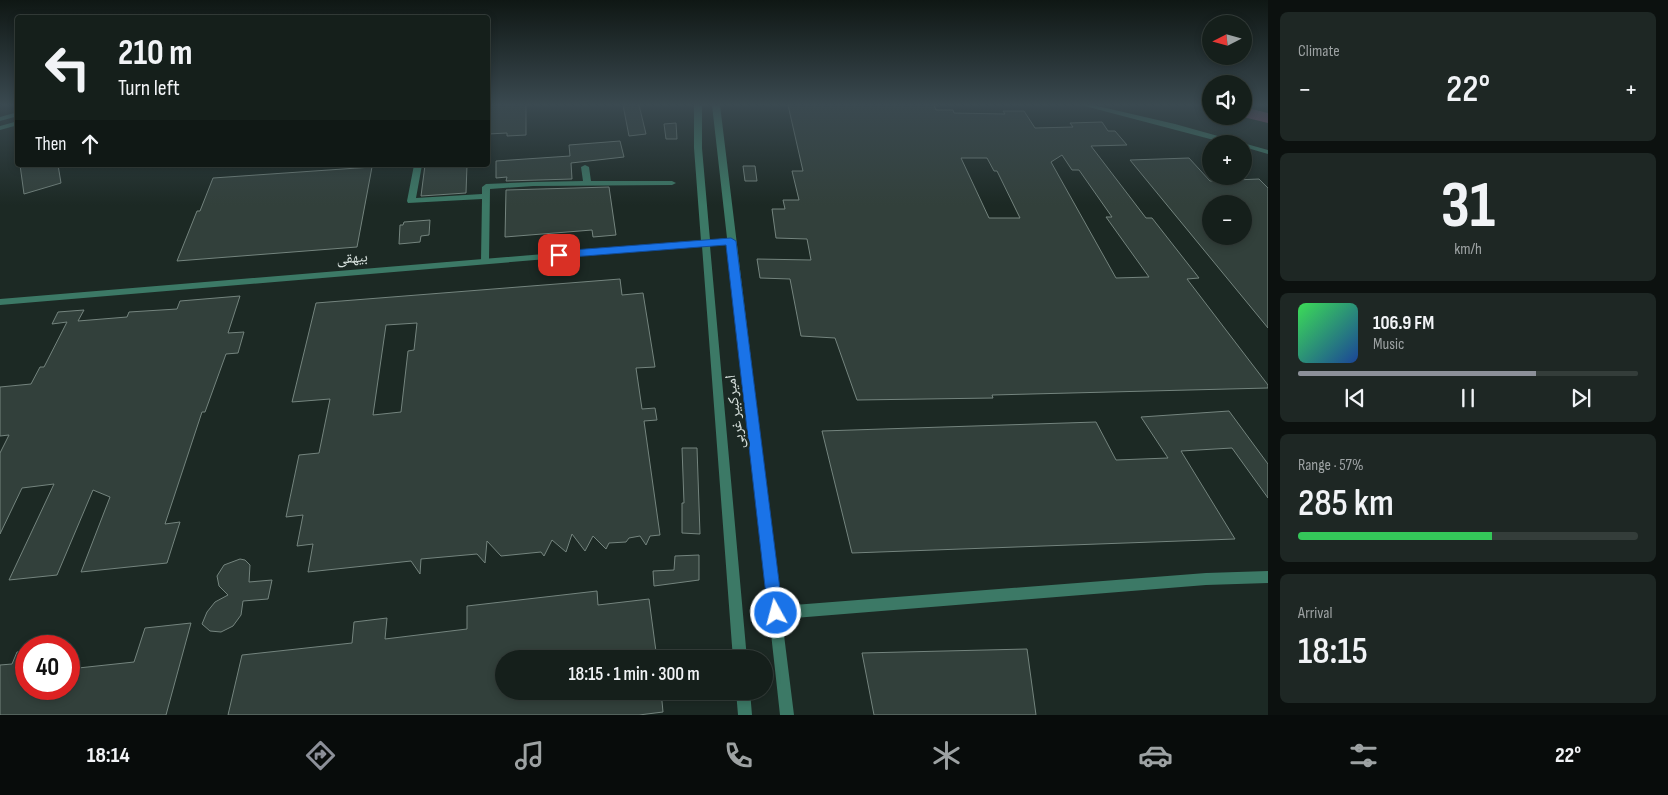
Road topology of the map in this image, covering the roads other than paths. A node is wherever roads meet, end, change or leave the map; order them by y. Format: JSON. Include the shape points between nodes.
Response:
{"nodes":[{"id":1,"x":698,"y":138,"type":"edge"},
{"id":2,"x":720,"y":138,"type":"edge"},
{"id":3,"x":1252,"y":147,"type":"edge"},
{"id":4,"x":1268,"y":152,"type":"edge"},
{"id":5,"x":418,"y":167,"type":"edge"},
{"id":6,"x":585,"y":167,"type":"dead end"},
{"id":7,"x":672,"y":183,"type":"dead end"},
{"id":8,"x":587,"y":184,"type":"junction"},
{"id":9,"x":486,"y":196,"type":"junction"},
{"id":10,"x":731,"y":241,"type":"junction"},
{"id":11,"x":706,"y":242,"type":"junction"},
{"id":12,"x":485,"y":261,"type":"junction"},
{"id":13,"x":0,"y":302,"type":"edge"},
{"id":14,"x":1268,"y":577,"type":"edge"},
{"id":15,"x":776,"y":613,"type":"junction"},
{"id":16,"x":739,"y":650,"type":"edge"},
{"id":17,"x":744,"y":700,"type":"edge"},
{"id":18,"x":745,"y":715,"type":"edge"},
{"id":19,"x":787,"y":715,"type":"edge"}],
"edges":[{"from":1,"to":11,"type":"street","name":"امیرکبیر غربی"},
{"from":2,"to":10,"type":"street","name":"امیرکبیر غربی"},
{"from":3,"to":4,"type":"street"},
{"from":5,"to":9,"type":"street","via":[[411,201]]},
{"from":6,"to":8,"type":"street"},
{"from":7,"to":8,"type":"street"},
{"from":8,"to":9,"type":"street","via":[[486,187]]},
{"from":9,"to":12,"type":"street"},
{"from":10,"to":11,"type":"street","name":"بیهقی"},
{"from":10,"to":15,"type":"street","name":"امیرکبیر غربی"},
{"from":11,"to":12,"type":"street","name":"بیهقی"},
{"from":11,"to":16,"type":"street","name":"امیرکبیر غربی"},
{"from":12,"to":13,"type":"street","name":"بیهقی"},
{"from":14,"to":15,"type":"street","via":[[1206,579]]},
{"from":15,"to":19,"type":"street","name":"امیرکبیر غربی"},
{"from":17,"to":18,"type":"street"}]}
